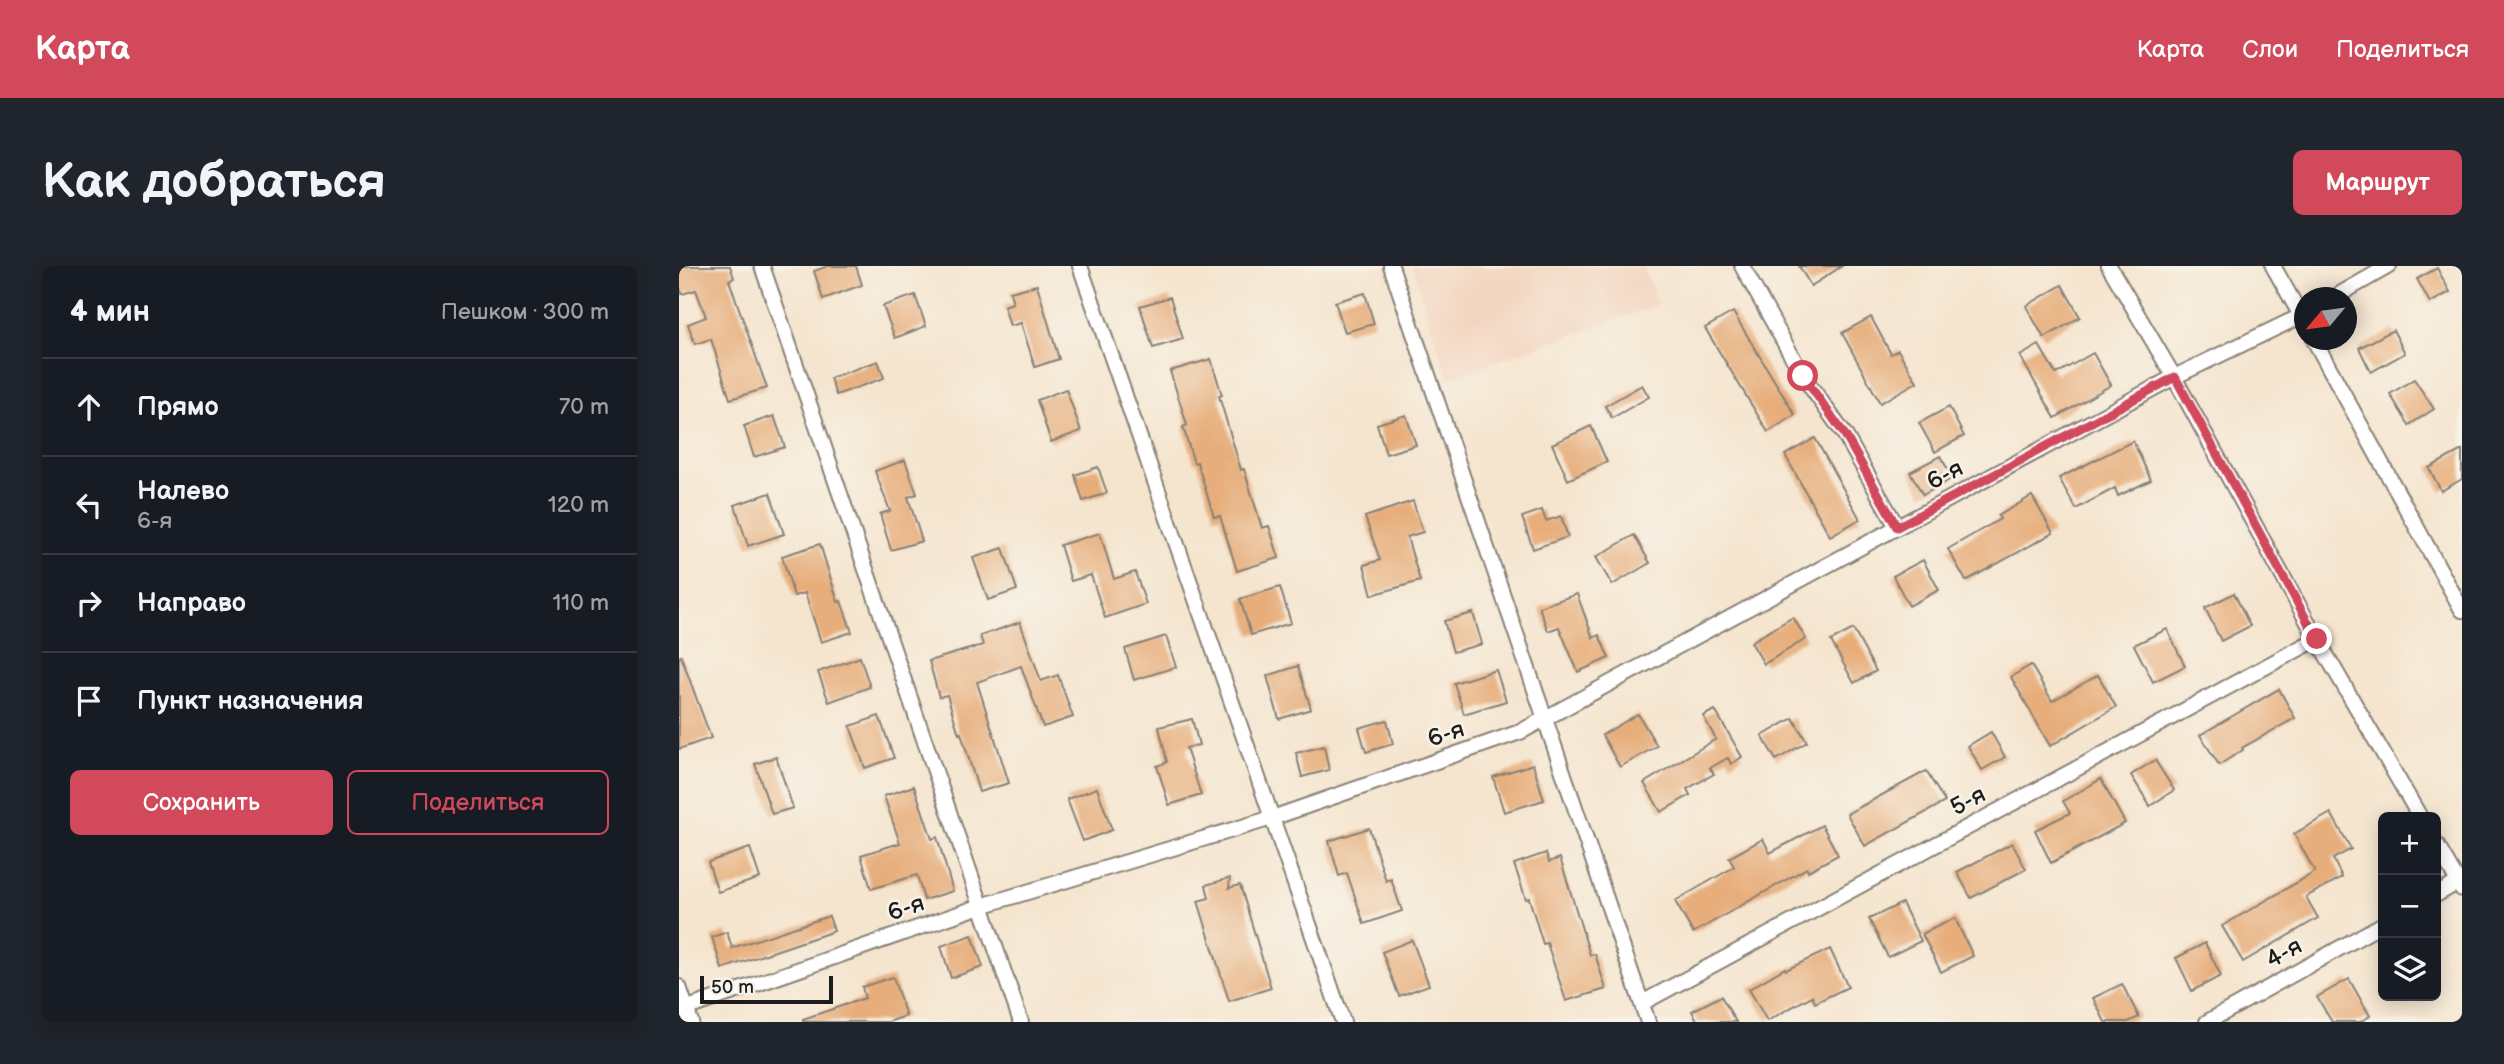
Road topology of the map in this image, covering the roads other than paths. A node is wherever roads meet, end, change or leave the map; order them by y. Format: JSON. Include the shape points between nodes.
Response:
{"nodes":[{"id":1,"x":762,"y":266,"type":"edge"},
{"id":2,"x":1080,"y":266,"type":"edge"},
{"id":3,"x":1391,"y":266,"type":"edge"},
{"id":4,"x":1742,"y":266,"type":"edge"},
{"id":5,"x":2109,"y":266,"type":"edge"},
{"id":6,"x":2273,"y":266,"type":"edge"},
{"id":7,"x":2389,"y":266,"type":"edge"},
{"id":8,"x":2352,"y":287,"type":"edge"},
{"id":9,"x":2294,"y":302,"type":"edge"},
{"id":10,"x":2294,"y":321,"type":"edge"},
{"id":11,"x":2319,"y":350,"type":"edge"},
{"id":12,"x":2175,"y":377,"type":"junction"},
{"id":13,"x":1897,"y":527,"type":"junction"},
{"id":14,"x":2462,"y":610,"type":"edge"},
{"id":15,"x":2317,"y":639,"type":"junction"},
{"id":16,"x":1544,"y":719,"type":"junction"},
{"id":17,"x":2417,"y":812,"type":"edge"},
{"id":18,"x":1272,"y":818,"type":"junction"},
{"id":19,"x":2441,"y":852,"type":"edge"},
{"id":20,"x":2461,"y":884,"type":"edge"},
{"id":21,"x":2441,"y":893,"type":"edge"},
{"id":22,"x":981,"y":906,"type":"junction"},
{"id":23,"x":2378,"y":927,"type":"edge"},
{"id":24,"x":679,"y":986,"type":"edge"},
{"id":25,"x":1641,"y":1003,"type":"junction"},
{"id":26,"x":686,"y":1014,"type":"edge"},
{"id":27,"x":1021,"y":1022,"type":"edge"},
{"id":28,"x":1343,"y":1022,"type":"edge"},
{"id":29,"x":1648,"y":1022,"type":"edge"},
{"id":30,"x":2207,"y":1022,"type":"edge"}],
"edges":[{"from":1,"to":22,"type":"street"},
{"from":2,"to":18,"type":"street"},
{"from":3,"to":16,"type":"street"},
{"from":4,"to":13,"type":"street","via":[[1803,376],[1845,435]]},
{"from":5,"to":12,"type":"street"},
{"from":6,"to":9,"type":"street"},
{"from":7,"to":8,"type":"street"},
{"from":10,"to":12,"type":"street","name":"6-я"},
{"from":11,"to":14,"type":"street"},
{"from":12,"to":13,"type":"street","name":"6-я"},
{"from":12,"to":15,"type":"street"},
{"from":13,"to":16,"type":"street","name":"6-я"},
{"from":15,"to":17,"type":"street"},
{"from":15,"to":25,"type":"street","name":"5-я"},
{"from":16,"to":18,"type":"street","name":"6-я","via":[[1520,732]]},
{"from":16,"to":25,"type":"street"},
{"from":18,"to":22,"type":"street","name":"6-я"},
{"from":18,"to":28,"type":"street"},
{"from":19,"to":20,"type":"street"},
{"from":20,"to":21,"type":"street"},
{"from":22,"to":26,"type":"street","name":"6-я"},
{"from":22,"to":27,"type":"street"},
{"from":23,"to":30,"type":"street","name":"4-я"},
{"from":24,"to":26,"type":"street"},
{"from":25,"to":29,"type":"street"}]}
